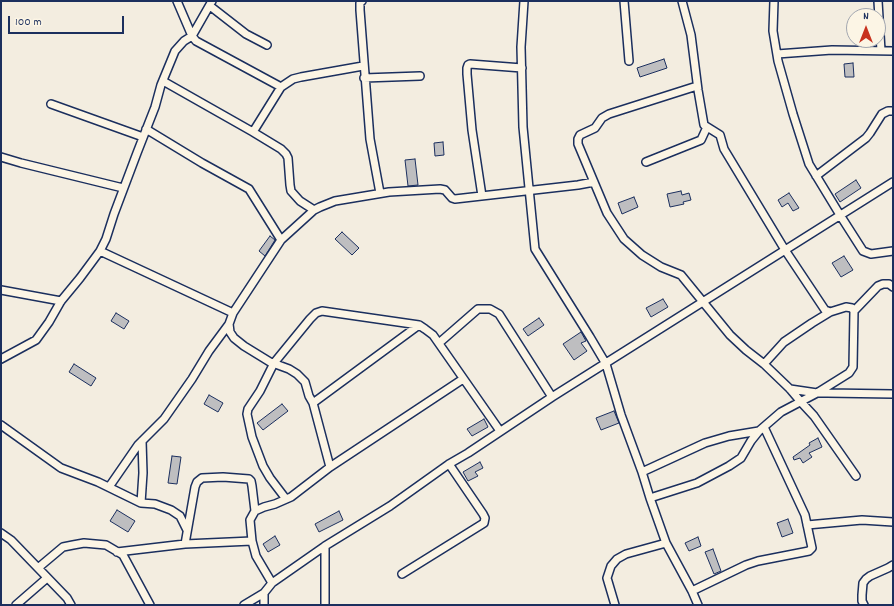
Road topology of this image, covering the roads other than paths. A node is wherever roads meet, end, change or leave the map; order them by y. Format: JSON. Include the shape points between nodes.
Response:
{"nodes":[{"id":1,"x":177,"y":1,"type":"edge"},
{"id":2,"x":362,"y":1,"type":"edge"},
{"id":3,"x":524,"y":1,"type":"edge"},
{"id":4,"x":624,"y":1,"type":"edge"},
{"id":5,"x":682,"y":1,"type":"edge"},
{"id":6,"x":774,"y":1,"type":"edge"},
{"id":7,"x":878,"y":1,"type":"edge"},
{"id":8,"x":211,"y":3,"type":"edge"},
{"id":9,"x":192,"y":36,"type":"junction"},
{"id":10,"x":266,"y":45,"type":"dead end"},
{"id":11,"x":881,"y":51,"type":"junction"},
{"id":12,"x":893,"y":51,"type":"edge"},
{"id":13,"x":777,"y":54,"type":"junction"},
{"id":14,"x":630,"y":61,"type":"dead end"},
{"id":15,"x":363,"y":66,"type":"junction"},
{"id":16,"x":522,"y":68,"type":"junction"},
{"id":17,"x":420,"y":76,"type":"dead end"},
{"id":18,"x":364,"y":78,"type":"junction"},
{"id":19,"x":163,"y":81,"type":"junction"},
{"id":20,"x":698,"y":86,"type":"junction"},
{"id":21,"x":281,"y":87,"type":"junction"},
{"id":22,"x":51,"y":104,"type":"dead end"},
{"id":23,"x":893,"y":111,"type":"edge"},
{"id":24,"x":707,"y":127,"type":"junction"},
{"id":25,"x":146,"y":129,"type":"junction"},
{"id":26,"x":253,"y":132,"type":"junction"},
{"id":27,"x":143,"y":137,"type":"junction"},
{"id":28,"x":1,"y":157,"type":"edge"},
{"id":29,"x":646,"y":162,"type":"dead end"},
{"id":30,"x":816,"y":176,"type":"junction"},
{"id":31,"x":594,"y":182,"type":"junction"},
{"id":32,"x":893,"y":182,"type":"edge"},
{"id":33,"x":124,"y":188,"type":"junction"},
{"id":34,"x":530,"y":191,"type":"junction"},
{"id":35,"x":380,"y":193,"type":"junction"},
{"id":36,"x":482,"y":196,"type":"junction"},
{"id":37,"x":314,"y":210,"type":"junction"},
{"id":38,"x":840,"y":216,"type":"junction"},
{"id":39,"x":281,"y":240,"type":"junction"},
{"id":40,"x":785,"y":250,"type":"junction"},
{"id":41,"x":100,"y":251,"type":"junction"},
{"id":42,"x":893,"y":251,"type":"edge"},
{"id":43,"x":893,"y":287,"type":"edge"},
{"id":44,"x":1,"y":290,"type":"edge"},
{"id":45,"x":61,"y":301,"type":"junction"},
{"id":46,"x":703,"y":301,"type":"junction"},
{"id":47,"x":854,"y":311,"type":"junction"},
{"id":48,"x":830,"y":312,"type":"junction"},
{"id":49,"x":233,"y":314,"type":"junction"},
{"id":50,"x":229,"y":324,"type":"junction"},
{"id":51,"x":419,"y":325,"type":"junction"},
{"id":52,"x":439,"y":343,"type":"junction"},
{"id":53,"x":1,"y":359,"type":"edge"},
{"id":54,"x":274,"y":363,"type":"junction"},
{"id":55,"x":606,"y":364,"type":"junction"},
{"id":56,"x":764,"y":364,"type":"junction"},
{"id":57,"x":463,"y":379,"type":"junction"},
{"id":58,"x":790,"y":389,"type":"junction"},
{"id":59,"x":817,"y":394,"type":"junction"},
{"id":60,"x":893,"y":394,"type":"edge"},
{"id":61,"x":552,"y":397,"type":"junction"},
{"id":62,"x":801,"y":402,"type":"junction"},
{"id":63,"x":313,"y":403,"type":"junction"},
{"id":64,"x":1,"y":425,"type":"edge"},
{"id":65,"x":761,"y":429,"type":"junction"},
{"id":66,"x":500,"y":431,"type":"junction"},
{"id":67,"x":142,"y":441,"type":"junction"},
{"id":68,"x":449,"y":464,"type":"junction"},
{"id":69,"x":330,"y":467,"type":"junction"},
{"id":70,"x":642,"y":472,"type":"junction"},
{"id":71,"x":856,"y":476,"type":"dead end"},
{"id":72,"x":109,"y":487,"type":"junction"},
{"id":73,"x":650,"y":498,"type":"junction"},
{"id":74,"x":286,"y":499,"type":"junction"},
{"id":75,"x":141,"y":503,"type":"junction"},
{"id":76,"x":255,"y":511,"type":"junction"},
{"id":77,"x":893,"y":522,"type":"edge"},
{"id":78,"x":807,"y":525,"type":"junction"},
{"id":79,"x":187,"y":530,"type":"junction"},
{"id":80,"x":1,"y":533,"type":"edge"},
{"id":81,"x":252,"y":541,"type":"junction"},
{"id":82,"x":666,"y":543,"type":"junction"},
{"id":83,"x":185,"y":544,"type":"junction"},
{"id":84,"x":325,"y":546,"type":"junction"},
{"id":85,"x":118,"y":552,"type":"junction"},
{"id":86,"x":893,"y":565,"type":"edge"},
{"id":87,"x":38,"y":568,"type":"junction"},
{"id":88,"x":402,"y":574,"type":"dead end"},
{"id":89,"x":47,"y":578,"type":"junction"},
{"id":90,"x":272,"y":583,"type":"junction"},
{"id":91,"x":692,"y":591,"type":"junction"},
{"id":92,"x":264,"y":593,"type":"junction"},
{"id":93,"x":16,"y":605,"type":"edge"},
{"id":94,"x":71,"y":605,"type":"edge"},
{"id":95,"x":150,"y":605,"type":"edge"},
{"id":96,"x":244,"y":605,"type":"edge"},
{"id":97,"x":264,"y":605,"type":"edge"},
{"id":98,"x":325,"y":605,"type":"edge"},
{"id":99,"x":615,"y":605,"type":"edge"},
{"id":100,"x":698,"y":605,"type":"edge"},
{"id":101,"x":864,"y":605,"type":"edge"}],
"edges":[{"from":1,"to":9,"type":"street"},
{"from":2,"to":15,"type":"street","via":[[360,10]]},
{"from":3,"to":16,"type":"street"},
{"from":4,"to":14,"type":"street"},
{"from":5,"to":20,"type":"street","via":[[691,35]]},
{"from":6,"to":13,"type":"street","via":[[773,31]]},
{"from":7,"to":11,"type":"street"},
{"from":8,"to":9,"type":"street"},
{"from":8,"to":10,"type":"street","via":[[246,34]]},
{"from":9,"to":19,"type":"street","via":[[184,40],[176,51]]},
{"from":9,"to":21,"type":"street","via":[[199,44]]},
{"from":11,"to":12,"type":"street"},
{"from":11,"to":13,"type":"street","via":[[832,50]]},
{"from":13,"to":30,"type":"street","via":[[793,114],[809,164]]},
{"from":15,"to":18,"type":"street"},
{"from":15,"to":21,"type":"street","via":[[293,79]]},
{"from":16,"to":34,"type":"street","via":[[523,127]]},
{"from":16,"to":36,"type":"street","via":[[470,64],[467,68],[472,130]]},
{"from":17,"to":18,"type":"street"},
{"from":18,"to":35,"type":"street","via":[[370,139]]},
{"from":19,"to":25,"type":"street"},
{"from":19,"to":26,"type":"street"},
{"from":20,"to":24,"type":"street","via":[[703,121]]},
{"from":20,"to":31,"type":"street","via":[[609,114],[602,118],[595,128],[580,135],[578,144]]},
{"from":21,"to":26,"type":"street"},
{"from":22,"to":27,"type":"street"},
{"from":23,"to":30,"type":"street","via":[[882,114],[866,138]]},
{"from":24,"to":29,"type":"street","via":[[701,140]]},
{"from":24,"to":40,"type":"street","via":[[720,135],[724,149]]},
{"from":25,"to":27,"type":"street"},
{"from":25,"to":39,"type":"street","via":[[249,189]]},
{"from":26,"to":37,"type":"street","via":[[286,154],[291,192]]},
{"from":27,"to":33,"type":"street"},
{"from":28,"to":33,"type":"street"},
{"from":30,"to":38,"type":"street"},
{"from":31,"to":34,"type":"street"},
{"from":31,"to":46,"type":"street","via":[[607,213],[624,239],[654,263],[680,275]]},
{"from":32,"to":38,"type":"street"},
{"from":33,"to":41,"type":"street"},
{"from":34,"to":36,"type":"street"},
{"from":34,"to":55,"type":"street","via":[[535,249]]},
{"from":35,"to":36,"type":"street","via":[[440,189],[455,199]]},
{"from":35,"to":37,"type":"street","via":[[334,201]]},
{"from":37,"to":39,"type":"street"},
{"from":38,"to":40,"type":"street"},
{"from":38,"to":42,"type":"street","via":[[863,251],[871,254]]},
{"from":39,"to":49,"type":"street"},
{"from":40,"to":46,"type":"street"},
{"from":40,"to":48,"type":"street","via":[[825,310]]},
{"from":41,"to":45,"type":"street"},
{"from":41,"to":49,"type":"street"},
{"from":43,"to":47,"type":"street","via":[[889,284],[878,286]]},
{"from":44,"to":45,"type":"street"},
{"from":45,"to":53,"type":"street","via":[[36,340]]},
{"from":46,"to":55,"type":"street"},
{"from":46,"to":56,"type":"street","via":[[730,335]]},
{"from":47,"to":48,"type":"street","via":[[846,307]]},
{"from":47,"to":59,"type":"street","via":[[853,367],[849,373]]},
{"from":48,"to":56,"type":"street","via":[[784,342]]},
{"from":49,"to":50,"type":"street"},
{"from":50,"to":54,"type":"street","via":[[234,338]]},
{"from":50,"to":67,"type":"street","via":[[164,419]]},
{"from":51,"to":52,"type":"street"},
{"from":51,"to":54,"type":"street","via":[[322,311],[310,319]]},
{"from":51,"to":63,"type":"street"},
{"from":52,"to":57,"type":"street"},
{"from":52,"to":61,"type":"street","via":[[478,309],[490,309],[499,314]]},
{"from":54,"to":63,"type":"street","via":[[298,374]]},
{"from":54,"to":74,"type":"street","via":[[247,414],[263,466]]},
{"from":55,"to":61,"type":"street"},
{"from":55,"to":70,"type":"street"},
{"from":56,"to":58,"type":"street"},
{"from":57,"to":66,"type":"street"},
{"from":57,"to":69,"type":"street"},
{"from":58,"to":59,"type":"street"},
{"from":58,"to":62,"type":"street"},
{"from":59,"to":60,"type":"street"},
{"from":59,"to":62,"type":"street"},
{"from":61,"to":66,"type":"street"},
{"from":62,"to":65,"type":"street","via":[[781,412]]},
{"from":62,"to":71,"type":"street","via":[[814,416]]},
{"from":63,"to":69,"type":"street"},
{"from":64,"to":72,"type":"street","via":[[61,468]]},
{"from":65,"to":70,"type":"street","via":[[705,443]]},
{"from":65,"to":73,"type":"street","via":[[742,458],[697,483]]},
{"from":65,"to":78,"type":"street","via":[[805,515]]},
{"from":66,"to":68,"type":"street"},
{"from":67,"to":72,"type":"street"},
{"from":67,"to":75,"type":"street"},
{"from":68,"to":84,"type":"street","via":[[390,506]]},
{"from":68,"to":88,"type":"street","via":[[483,514],[484,523]]},
{"from":69,"to":74,"type":"street"},
{"from":70,"to":73,"type":"street"},
{"from":72,"to":75,"type":"street"},
{"from":73,"to":82,"type":"street"},
{"from":74,"to":76,"type":"street"},
{"from":75,"to":79,"type":"street","via":[[155,504],[171,510],[180,516]]},
{"from":76,"to":79,"type":"street","via":[[249,479],[202,478],[195,487]]},
{"from":76,"to":81,"type":"street","via":[[250,520]]},
{"from":77,"to":78,"type":"street","via":[[862,520]]},
{"from":78,"to":91,"type":"street","via":[[812,548],[809,551],[746,565]]},
{"from":79,"to":83,"type":"street"},
{"from":80,"to":87,"type":"street"},
{"from":81,"to":83,"type":"street"},
{"from":81,"to":90,"type":"street","via":[[256,556]]},
{"from":82,"to":91,"type":"street"},
{"from":82,"to":99,"type":"street","via":[[626,554],[611,566],[607,578]]},
{"from":83,"to":85,"type":"street"},
{"from":84,"to":90,"type":"street"},
{"from":84,"to":98,"type":"street"},
{"from":85,"to":87,"type":"street","via":[[106,545],[73,544],[64,547]]},
{"from":85,"to":95,"type":"street","via":[[123,554]]},
{"from":86,"to":101,"type":"street","via":[[866,579],[862,595]]},
{"from":87,"to":89,"type":"street"},
{"from":89,"to":93,"type":"street"},
{"from":89,"to":94,"type":"street"},
{"from":90,"to":92,"type":"street"},
{"from":91,"to":100,"type":"street"},
{"from":92,"to":96,"type":"street"},
{"from":92,"to":97,"type":"street"}]}
